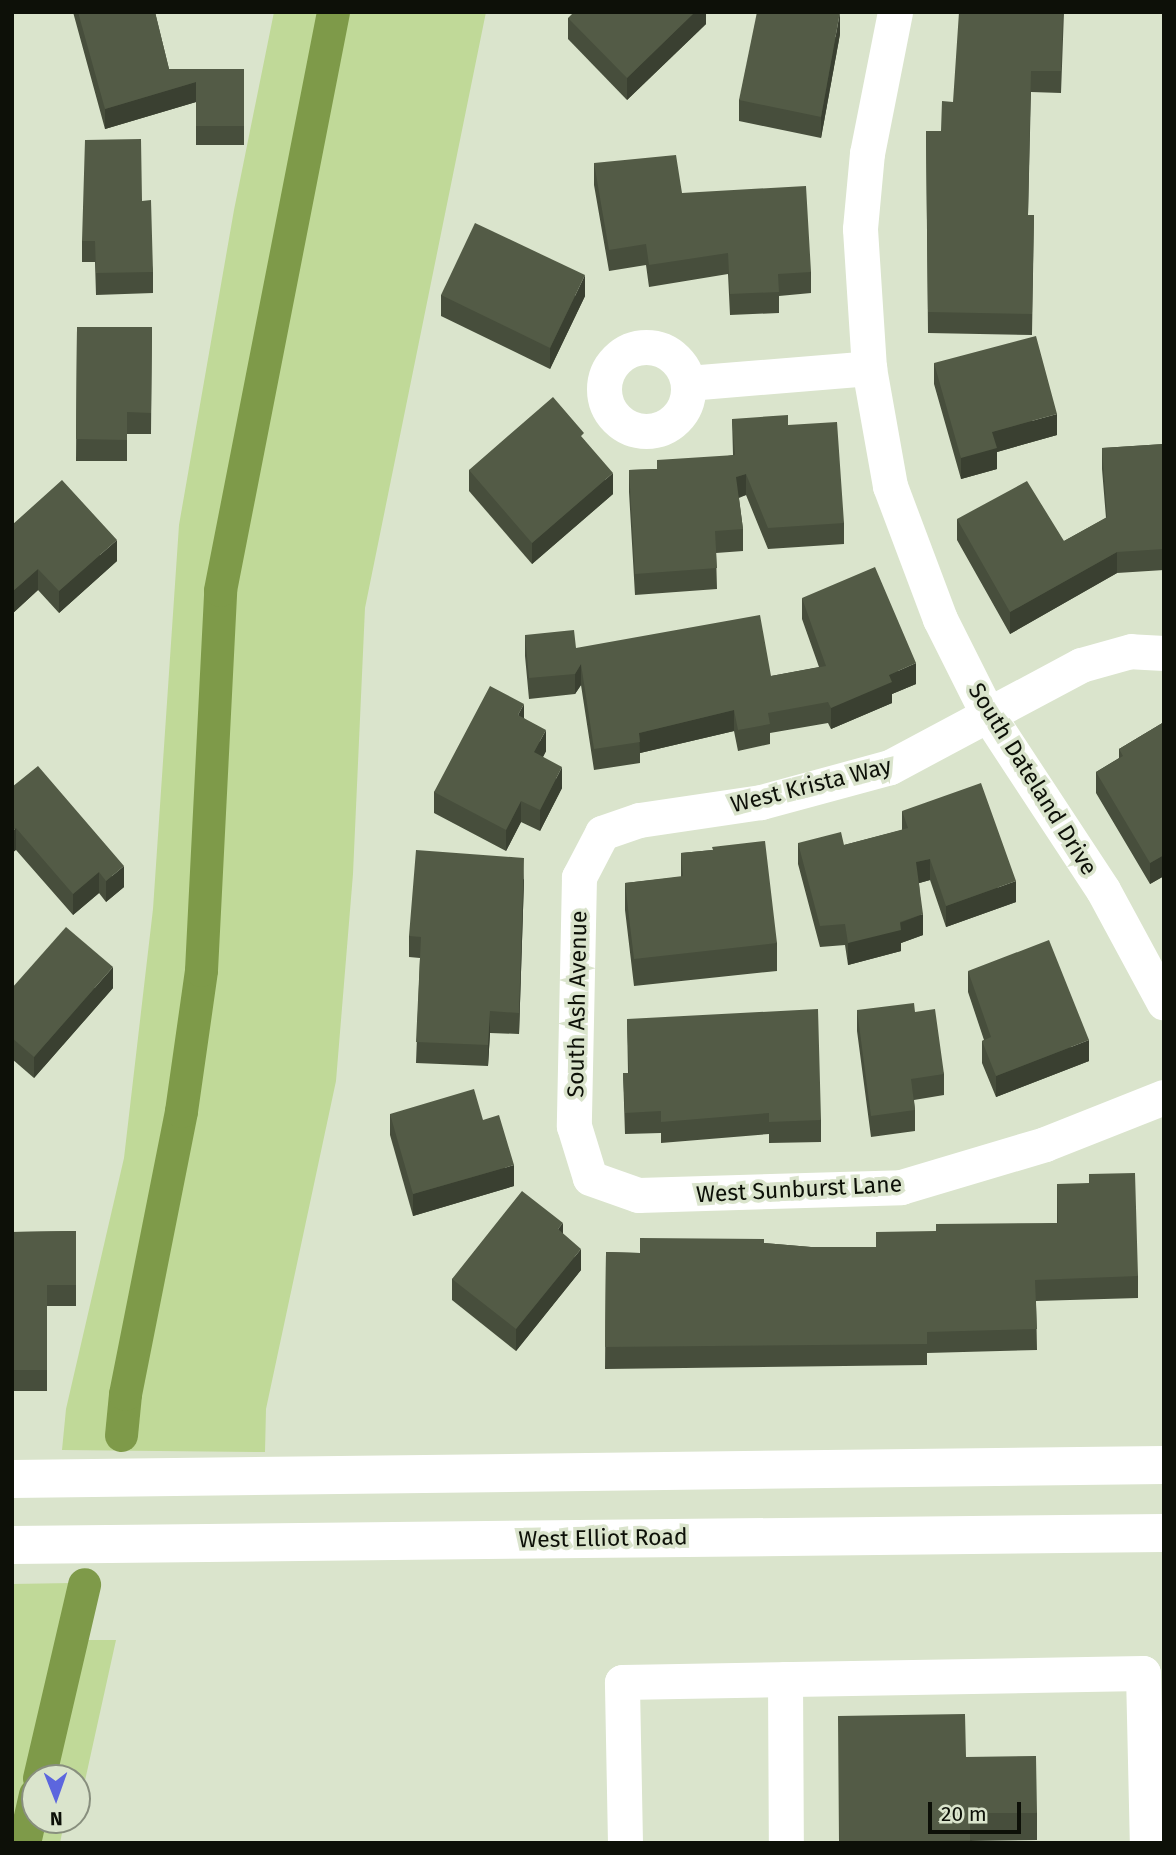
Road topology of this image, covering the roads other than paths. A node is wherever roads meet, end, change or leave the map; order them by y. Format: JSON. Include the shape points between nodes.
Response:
{"nodes":[{"id":1,"x":895,"y":12,"type":"edge"},
{"id":2,"x":869,"y":368,"type":"junction"},
{"id":3,"x":688,"y":383,"type":"dead end"},
{"id":4,"x":1164,"y":653,"type":"edge"},
{"id":5,"x":988,"y":715,"type":"junction"},
{"id":6,"x":602,"y":833,"type":"joint"},
{"id":7,"x":1164,"y":1003,"type":"edge"},
{"id":8,"x":1164,"y":1097,"type":"edge"},
{"id":9,"x":590,"y":1178,"type":"joint"},
{"id":10,"x":1164,"y":1465,"type":"edge"},
{"id":11,"x":12,"y":1479,"type":"edge"},
{"id":12,"x":1164,"y":1533,"type":"edge"},
{"id":13,"x":28,"y":1545,"type":"edge"},
{"id":14,"x":785,"y":1679,"type":"junction"},
{"id":15,"x":625,"y":1843,"type":"edge"},
{"id":16,"x":786,"y":1843,"type":"edge"},
{"id":17,"x":1147,"y":1843,"type":"edge"}],
"edges":[{"from":1,"to":2,"type":"street","name":"South Dateland Drive","via":[[867,153],[860,229]]},
{"from":2,"to":3,"type":"street"},
{"from":2,"to":5,"type":"street","name":"South Dateland Drive","via":[[894,498],[940,620]]},
{"from":4,"to":5,"type":"street","name":"West Krista Way","via":[[1131,651],[1081,665]]},
{"from":5,"to":6,"type":"street","name":"West Krista Way","via":[[890,767],[761,802],[639,820]]},
{"from":5,"to":7,"type":"street","name":"South Dateland Drive","via":[[1103,890]]},
{"from":6,"to":9,"type":"street","name":"South Ash Avenue","via":[[579,877],[574,1126]]},
{"from":8,"to":9,"type":"street","name":"West Sunburst Lane","via":[[1045,1144],[901,1187],[638,1195]]},
{"from":10,"to":11,"type":"main road"},
{"from":12,"to":13,"type":"main road","name":"West Elliot Road"},
{"from":14,"to":15,"type":"street","via":[[622,1682]]},
{"from":14,"to":16,"type":"street"},
{"from":14,"to":17,"type":"street","via":[[1143,1673]]}]}
